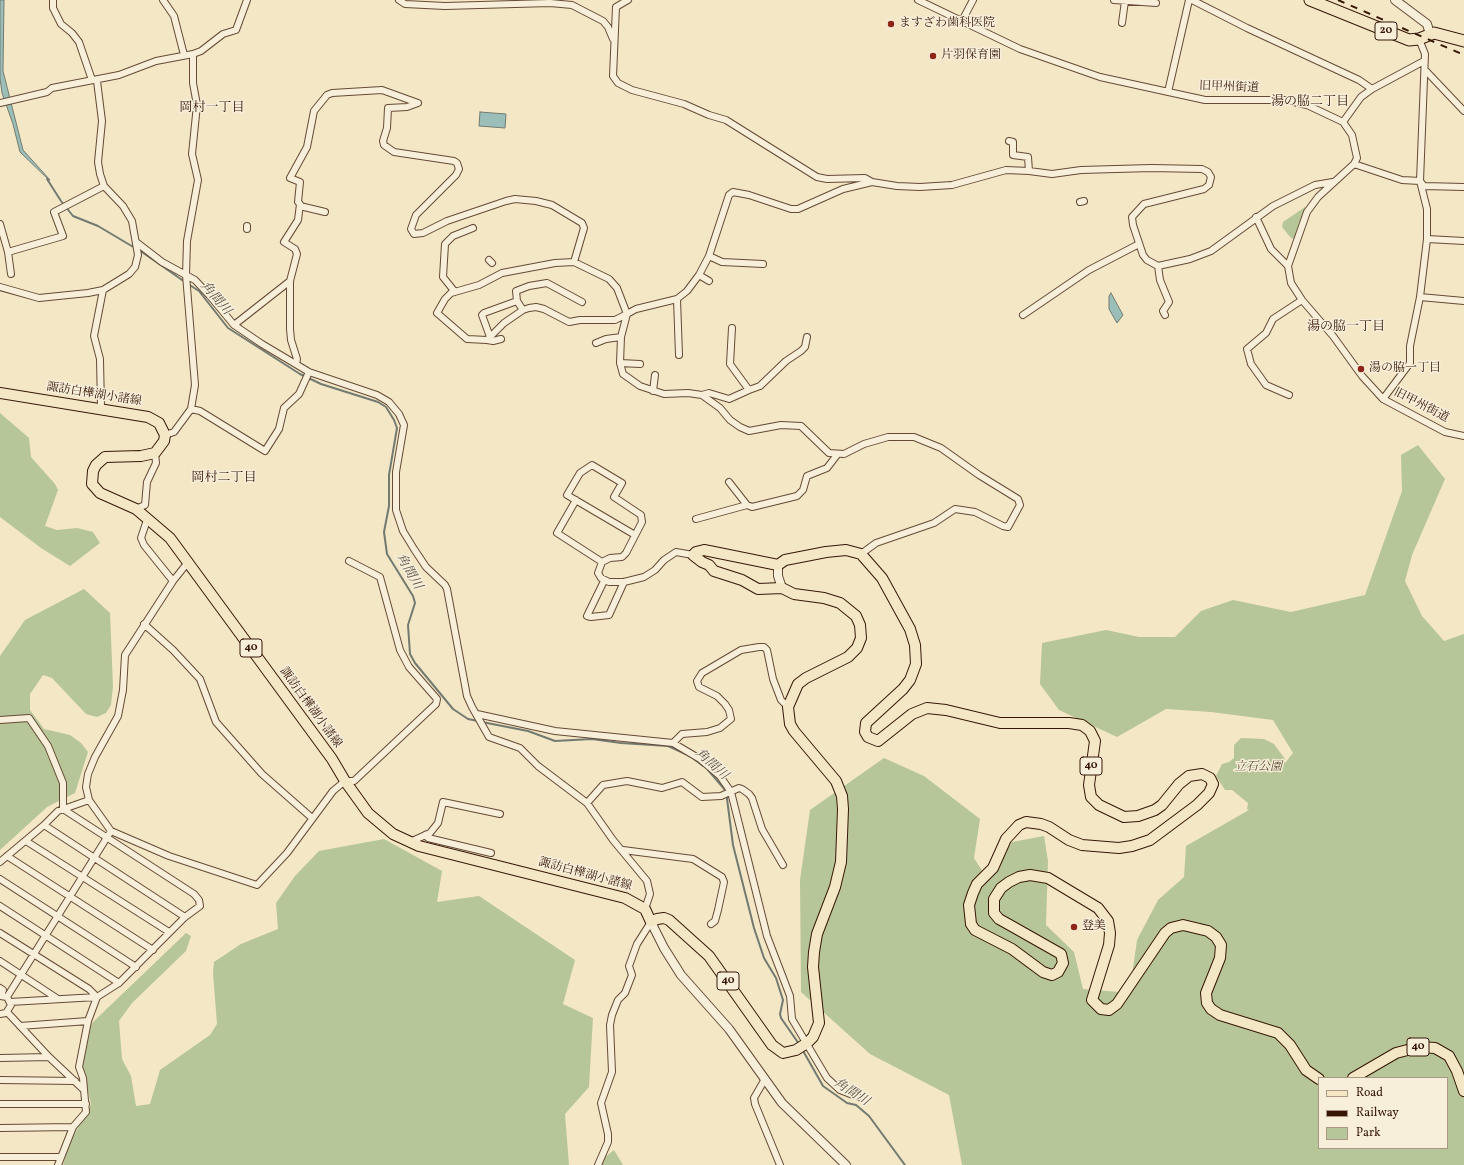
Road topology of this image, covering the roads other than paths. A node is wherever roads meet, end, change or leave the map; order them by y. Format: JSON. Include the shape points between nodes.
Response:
{"nodes":[{"id":1,"x":53,"y":0,"type":"edge"},
{"id":2,"x":163,"y":0,"type":"edge"},
{"id":3,"x":247,"y":0,"type":"edge"},
{"id":4,"x":399,"y":0,"type":"edge"},
{"id":5,"x":628,"y":0,"type":"edge"},
{"id":6,"x":973,"y":0,"type":"edge"},
{"id":7,"x":1114,"y":0,"type":"edge"},
{"id":8,"x":1191,"y":0,"type":"edge"},
{"id":9,"x":1310,"y":0,"type":"edge"},
{"id":10,"x":1395,"y":0,"type":"edge"},
{"id":11,"x":922,"y":1,"type":"edge"},
{"id":12,"x":1125,"y":1,"type":"junction"},
{"id":13,"x":1136,"y":1,"type":"edge"},
{"id":14,"x":1156,"y":3,"type":"dead end"},
{"id":15,"x":962,"y":21,"type":"junction"},
{"id":16,"x":1122,"y":23,"type":"dead end"},
{"id":17,"x":1430,"y":34,"type":"junction"},
{"id":18,"x":1419,"y":39,"type":"junction"},
{"id":19,"x":614,"y":41,"type":"junction"},
{"id":20,"x":1464,"y":41,"type":"edge"},
{"id":21,"x":193,"y":54,"type":"junction"},
{"id":22,"x":184,"y":55,"type":"junction"},
{"id":23,"x":1424,"y":61,"type":"junction"},
{"id":24,"x":1426,"y":71,"type":"junction"},
{"id":25,"x":94,"y":80,"type":"junction"},
{"id":26,"x":1372,"y":89,"type":"junction"},
{"id":27,"x":1168,"y":92,"type":"junction"},
{"id":28,"x":1,"y":103,"type":"edge"},
{"id":29,"x":1464,"y":111,"type":"edge"},
{"id":30,"x":1343,"y":122,"type":"junction"},
{"id":31,"x":1009,"y":141,"type":"dead end"},
{"id":32,"x":1354,"y":164,"type":"junction"},
{"id":33,"x":1029,"y":170,"type":"junction"},
{"id":34,"x":1420,"y":181,"type":"junction"},
{"id":35,"x":872,"y":182,"type":"junction"},
{"id":36,"x":1333,"y":182,"type":"junction"},
{"id":37,"x":104,"y":186,"type":"junction"},
{"id":38,"x":1464,"y":187,"type":"edge"},
{"id":39,"x":300,"y":206,"type":"junction"},
{"id":40,"x":325,"y":212,"type":"dead end"},
{"id":41,"x":1256,"y":217,"type":"junction"},
{"id":42,"x":0,"y":224,"type":"edge"},
{"id":43,"x":473,"y":228,"type":"dead end"},
{"id":44,"x":1427,"y":239,"type":"junction"},
{"id":45,"x":1464,"y":241,"type":"edge"},
{"id":46,"x":136,"y":242,"type":"junction"},
{"id":47,"x":1139,"y":244,"type":"junction"},
{"id":48,"x":8,"y":252,"type":"junction"},
{"id":49,"x":709,"y":256,"type":"junction"},
{"id":50,"x":574,"y":262,"type":"junction"},
{"id":51,"x":763,"y":264,"type":"dead end"},
{"id":52,"x":1158,"y":266,"type":"junction"},
{"id":53,"x":1288,"y":266,"type":"junction"},
{"id":54,"x":11,"y":274,"type":"dead end"},
{"id":55,"x":699,"y":276,"type":"junction"},
{"id":56,"x":187,"y":278,"type":"junction"},
{"id":57,"x":616,"y":278,"type":"dead end"},
{"id":58,"x":290,"y":281,"type":"junction"},
{"id":59,"x":709,"y":281,"type":"dead end"},
{"id":60,"x":0,"y":287,"type":"edge"},
{"id":61,"x":617,"y":288,"type":"junction"},
{"id":62,"x":103,"y":290,"type":"junction"},
{"id":63,"x":455,"y":292,"type":"junction"},
{"id":64,"x":1420,"y":297,"type":"junction"},
{"id":65,"x":676,"y":299,"type":"junction"},
{"id":66,"x":1302,"y":300,"type":"junction"},
{"id":67,"x":517,"y":301,"type":"junction"},
{"id":68,"x":1464,"y":301,"type":"edge"},
{"id":69,"x":582,"y":302,"type":"dead end"},
{"id":70,"x":523,"y":310,"type":"junction"},
{"id":71,"x":627,"y":314,"type":"junction"},
{"id":72,"x":1023,"y":315,"type":"dead end"},
{"id":73,"x":1165,"y":315,"type":"dead end"},
{"id":74,"x":234,"y":325,"type":"junction"},
{"id":75,"x":732,"y":328,"type":"dead end"},
{"id":76,"x":621,"y":337,"type":"junction"},
{"id":77,"x":807,"y":337,"type":"dead end"},
{"id":78,"x":489,"y":338,"type":"junction"},
{"id":79,"x":501,"y":339,"type":"dead end"},
{"id":80,"x":596,"y":343,"type":"dead end"},
{"id":81,"x":679,"y":355,"type":"dead end"},
{"id":82,"x":620,"y":363,"type":"junction"},
{"id":83,"x":296,"y":364,"type":"junction"},
{"id":84,"x":640,"y":364,"type":"dead end"},
{"id":85,"x":308,"y":373,"type":"junction"},
{"id":86,"x":655,"y":375,"type":"dead end"},
{"id":87,"x":749,"y":390,"type":"junction"},
{"id":88,"x":652,"y":391,"type":"junction"},
{"id":89,"x":0,"y":393,"type":"edge"},
{"id":90,"x":702,"y":395,"type":"junction"},
{"id":91,"x":1289,"y":395,"type":"dead end"},
{"id":92,"x":1383,"y":399,"type":"junction"},
{"id":93,"x":101,"y":408,"type":"junction"},
{"id":94,"x":191,"y":409,"type":"junction"},
{"id":95,"x":165,"y":435,"type":"junction"},
{"id":96,"x":1464,"y":436,"type":"edge"},
{"id":97,"x":155,"y":452,"type":"junction"},
{"id":98,"x":838,"y":455,"type":"junction"},
{"id":99,"x":729,"y":482,"type":"dead end"},
{"id":100,"x":576,"y":500,"type":"junction"},
{"id":101,"x":747,"y":505,"type":"junction"},
{"id":102,"x":136,"y":509,"type":"junction"},
{"id":103,"x":696,"y":519,"type":"dead end"},
{"id":104,"x":146,"y":523,"type":"dead end"},
{"id":105,"x":635,"y":534,"type":"junction"},
{"id":106,"x":861,"y":554,"type":"junction"},
{"id":107,"x":693,"y":555,"type":"junction"},
{"id":108,"x":189,"y":561,"type":"junction"},
{"id":109,"x":348,"y":561,"type":"dead end"},
{"id":110,"x":602,"y":562,"type":"junction"},
{"id":111,"x":778,"y":565,"type":"junction"},
{"id":112,"x":173,"y":581,"type":"junction"},
{"id":113,"x":604,"y":581,"type":"junction"},
{"id":114,"x":624,"y":582,"type":"junction"},
{"id":115,"x":782,"y":588,"type":"junction"},
{"id":116,"x":144,"y":624,"type":"junction"},
{"id":117,"x":788,"y":708,"type":"junction"},
{"id":118,"x":478,"y":715,"type":"junction"},
{"id":119,"x":0,"y":720,"type":"edge"},
{"id":120,"x":673,"y":743,"type":"junction"},
{"id":121,"x":345,"y":781,"type":"junction"},
{"id":122,"x":731,"y":792,"type":"junction"},
{"id":123,"x":89,"y":800,"type":"junction"},
{"id":124,"x":587,"y":803,"type":"junction"},
{"id":125,"x":63,"y":809,"type":"junction"},
{"id":126,"x":500,"y":814,"type":"dead end"},
{"id":127,"x":312,"y":818,"type":"junction"},
{"id":128,"x":44,"y":825,"type":"junction"},
{"id":129,"x":111,"y":831,"type":"junction"},
{"id":130,"x":425,"y":836,"type":"junction"},
{"id":131,"x":107,"y":839,"type":"junction"},
{"id":132,"x":26,"y":840,"type":"junction"},
{"id":133,"x":410,"y":842,"type":"junction"},
{"id":134,"x":623,"y":850,"type":"junction"},
{"id":135,"x":491,"y":853,"type":"dead end"},
{"id":136,"x":7,"y":856,"type":"junction"},
{"id":137,"x":95,"y":858,"type":"junction"},
{"id":138,"x":0,"y":862,"type":"edge"},
{"id":139,"x":783,"y":865,"type":"dead end"},
{"id":140,"x":83,"y":877,"type":"junction"},
{"id":141,"x":0,"y":879,"type":"edge"},
{"id":142,"x":71,"y":897,"type":"junction"},
{"id":143,"x":0,"y":906,"type":"edge"},
{"id":144,"x":645,"y":909,"type":"junction"},
{"id":145,"x":58,"y":916,"type":"junction"},
{"id":146,"x":185,"y":917,"type":"junction"},
{"id":147,"x":651,"y":922,"type":"junction"},
{"id":148,"x":711,"y":924,"type":"dead end"},
{"id":149,"x":169,"y":932,"type":"junction"},
{"id":150,"x":0,"y":933,"type":"edge"},
{"id":151,"x":46,"y":936,"type":"junction"},
{"id":152,"x":153,"y":950,"type":"junction"},
{"id":153,"x":33,"y":955,"type":"junction"},
{"id":154,"x":0,"y":961,"type":"edge"},
{"id":155,"x":136,"y":967,"type":"junction"},
{"id":156,"x":21,"y":974,"type":"junction"},
{"id":157,"x":119,"y":983,"type":"junction"},
{"id":158,"x":0,"y":988,"type":"edge"},
{"id":159,"x":97,"y":997,"type":"junction"},
{"id":160,"x":4,"y":998,"type":"edge"},
{"id":161,"x":58,"y":998,"type":"junction"},
{"id":162,"x":7,"y":1012,"type":"junction"},
{"id":163,"x":0,"y":1015,"type":"edge"},
{"id":164,"x":88,"y":1021,"type":"junction"},
{"id":165,"x":20,"y":1026,"type":"junction"},
{"id":166,"x":807,"y":1043,"type":"junction"},
{"id":167,"x":49,"y":1057,"type":"junction"},
{"id":168,"x":0,"y":1058,"type":"edge"},
{"id":169,"x":1355,"y":1077,"type":"edge"},
{"id":170,"x":1318,"y":1078,"type":"edge"},
{"id":171,"x":766,"y":1079,"type":"junction"},
{"id":172,"x":0,"y":1080,"type":"edge"},
{"id":173,"x":75,"y":1081,"type":"junction"},
{"id":174,"x":84,"y":1090,"type":"junction"},
{"id":175,"x":1464,"y":1092,"type":"edge"},
{"id":176,"x":858,"y":1097,"type":"dead end"},
{"id":177,"x":0,"y":1104,"type":"edge"},
{"id":178,"x":86,"y":1104,"type":"junction"},
{"id":179,"x":73,"y":1127,"type":"junction"},
{"id":180,"x":0,"y":1128,"type":"edge"},
{"id":181,"x":0,"y":1157,"type":"edge"},
{"id":182,"x":60,"y":1157,"type":"junction"},
{"id":183,"x":58,"y":1165,"type":"edge"},
{"id":184,"x":598,"y":1165,"type":"edge"},
{"id":185,"x":780,"y":1165,"type":"edge"},
{"id":186,"x":846,"y":1165,"type":"edge"}],
"edges":[{"from":1,"to":25,"type":"street","via":[[53,8],[61,24],[79,42]]},
{"from":2,"to":22,"type":"street","via":[[174,16]]},
{"from":3,"to":21,"type":"street","via":[[236,30],[223,34]]},
{"from":4,"to":19,"type":"street","via":[[405,4],[444,6],[550,3],[572,5],[603,20]]},
{"from":5,"to":19,"type":"street","via":[[616,7]]},
{"from":6,"to":15,"type":"street"},
{"from":7,"to":12,"type":"street"},
{"from":8,"to":26,"type":"street","via":[[1359,80]]},
{"from":8,"to":27,"type":"street"},
{"from":9,"to":18,"type":"highway","number":"20","via":[[1409,40]]},
{"from":10,"to":17,"type":"street","via":[[1426,24]]},
{"from":11,"to":15,"type":"street","name":"旧甲州街道"},
{"from":12,"to":13,"type":"street"},
{"from":12,"to":16,"type":"street"},
{"from":13,"to":14,"type":"street"},
{"from":15,"to":27,"type":"street","name":"旧甲州街道","via":[[1009,45],[1100,77]]},
{"from":17,"to":18,"type":"highway"},
{"from":17,"to":20,"type":"highway","via":[[1442,34]]},
{"from":18,"to":23,"type":"street","via":[[1425,54]]},
{"from":19,"to":35,"type":"street","via":[[613,76],[618,83],[632,90],[684,104],[726,120],[817,177],[865,178]]},
{"from":21,"to":22,"type":"street"},
{"from":21,"to":56,"type":"street","via":[[193,83],[197,105],[192,154],[198,180],[187,241]]},
{"from":22,"to":25,"type":"street"},
{"from":23,"to":24,"type":"street"},
{"from":23,"to":26,"type":"street"},
{"from":24,"to":29,"type":"street"},
{"from":24,"to":34,"type":"street"},
{"from":25,"to":28,"type":"street","via":[[52,88],[47,92]]},
{"from":25,"to":37,"type":"street","via":[[102,121],[98,162]]},
{"from":26,"to":30,"type":"street","via":[[1360,97]]},
{"from":27,"to":30,"type":"street","name":"旧甲州街道","via":[[1205,100],[1285,100],[1307,105]]},
{"from":30,"to":32,"type":"street","via":[[1349,129],[1356,148],[1357,158]]},
{"from":31,"to":33,"type":"street","via":[[1012,142],[1013,155],[1028,156]]},
{"from":32,"to":34,"type":"street","via":[[1402,180]]},
{"from":32,"to":36,"type":"street"},
{"from":33,"to":35,"type":"street","via":[[1006,170],[952,185],[897,186]]},
{"from":33,"to":47,"type":"street","via":[[1052,174],[1081,170],[1151,168],[1202,169],[1208,172],[1211,177],[1210,185],[1155,200],[1137,210],[1132,217]]},
{"from":34,"to":38,"type":"street","via":[[1424,186]]},
{"from":34,"to":44,"type":"street","via":[[1427,209]]},
{"from":35,"to":49,"type":"street","via":[[843,189],[798,209],[733,192],[729,195]]},
{"from":36,"to":41,"type":"street","via":[[1315,185]]},
{"from":36,"to":53,"type":"street","via":[[1307,212]]},
{"from":37,"to":46,"type":"street","via":[[123,206],[131,219]]},
{"from":37,"to":48,"type":"street","via":[[54,212],[63,236]]},
{"from":39,"to":40,"type":"street"},
{"from":39,"to":50,"type":"street","via":[[300,182],[290,178],[306,147],[313,114],[318,106],[332,93],[382,90],[418,103],[407,107],[388,108],[384,145],[394,152],[457,163],[456,175],[416,215],[411,229],[414,234],[423,233],[453,219],[506,201],[536,201],[552,205],[582,223],[584,228]]},
{"from":39,"to":58,"type":"street","via":[[298,220],[284,242],[295,249],[297,254]]},
{"from":41,"to":52,"type":"street","via":[[1211,251]]},
{"from":41,"to":53,"type":"street","via":[[1271,250]]},
{"from":42,"to":48,"type":"street"},
{"from":43,"to":63,"type":"street","via":[[453,236],[445,244],[443,277]]},
{"from":44,"to":45,"type":"street"},
{"from":44,"to":64,"type":"street"},
{"from":46,"to":56,"type":"street"},
{"from":46,"to":62,"type":"street","via":[[136,267]]},
{"from":47,"to":52,"type":"street","via":[[1147,260]]},
{"from":47,"to":72,"type":"street","via":[[1089,270]]},
{"from":48,"to":54,"type":"street"},
{"from":49,"to":51,"type":"street","via":[[722,262]]},
{"from":49,"to":55,"type":"street"},
{"from":50,"to":61,"type":"street","via":[[608,279]]},
{"from":50,"to":63,"type":"street","via":[[509,271],[479,286]]},
{"from":52,"to":73,"type":"street","via":[[1160,280],[1169,302],[1164,311]]},
{"from":53,"to":66,"type":"street","name":"旧甲州街道","via":[[1291,283]]},
{"from":55,"to":59,"type":"street"},
{"from":55,"to":65,"type":"street","via":[[687,291]]},
{"from":56,"to":74,"type":"street","via":[[195,280]]},
{"from":56,"to":94,"type":"street","via":[[195,385]]},
{"from":57,"to":61,"type":"street"},
{"from":58,"to":74,"type":"street"},
{"from":58,"to":83,"type":"street","via":[[290,329]]},
{"from":60,"to":62,"type":"street","via":[[39,298]]},
{"from":61,"to":71,"type":"street"},
{"from":62,"to":93,"type":"street","via":[[94,336],[100,359]]},
{"from":63,"to":78,"type":"street","via":[[444,299],[437,312],[467,339]]},
{"from":64,"to":68,"type":"street"},
{"from":64,"to":92,"type":"street","via":[[1410,346],[1410,363]]},
{"from":65,"to":71,"type":"street","via":[[636,309]]},
{"from":65,"to":81,"type":"street"},
{"from":66,"to":91,"type":"street","via":[[1273,319],[1266,333],[1247,349],[1251,364],[1266,385]]},
{"from":66,"to":92,"type":"street","name":"旧甲州街道"},
{"from":67,"to":69,"type":"street","via":[[518,289],[547,283]]},
{"from":67,"to":70,"type":"street"},
{"from":67,"to":78,"type":"street","via":[[482,315]]},
{"from":70,"to":71,"type":"street","via":[[536,307],[569,322],[615,320]]},
{"from":70,"to":78,"type":"street","via":[[504,323]]},
{"from":71,"to":76,"type":"street"},
{"from":74,"to":83,"type":"street"},
{"from":75,"to":87,"type":"street","via":[[730,364]]},
{"from":76,"to":80,"type":"street"},
{"from":76,"to":82,"type":"street"},
{"from":77,"to":87,"type":"street","via":[[805,347],[801,351],[786,361],[760,386]]},
{"from":78,"to":79,"type":"street","via":[[493,342]]},
{"from":82,"to":84,"type":"street"},
{"from":82,"to":88,"type":"street","via":[[623,374],[629,380]]},
{"from":83,"to":85,"type":"street"},
{"from":85,"to":94,"type":"street","via":[[299,394],[284,408],[279,429],[264,451],[200,411]]},
{"from":85,"to":118,"type":"street","via":[[377,395],[389,402],[399,414],[404,426],[396,472],[396,510],[404,531],[426,568],[447,589],[467,696]]},
{"from":86,"to":88,"type":"street"},
{"from":87,"to":90,"type":"street","via":[[729,399],[709,393]]},
{"from":88,"to":90,"type":"street","via":[[664,394]]},
{"from":89,"to":93,"type":"main road","name":"諏訪白樺湖小諸線"},
{"from":90,"to":98,"type":"street","via":[[720,408],[730,420],[749,431],[781,425],[801,426],[829,453]]},
{"from":92,"to":96,"type":"street","name":"旧甲州街道","via":[[1445,432]]},
{"from":93,"to":95,"type":"main road","name":"諏訪白樺湖小諸線","via":[[148,417],[159,423]]},
{"from":94,"to":95,"type":"street","via":[[174,432]]},
{"from":95,"to":97,"type":"main road","via":[[164,441]]},
{"from":97,"to":102,"type":"street","via":[[156,463],[147,482],[145,505]]},
{"from":97,"to":102,"type":"main road","name":"諏訪白樺湖小諸線","number":"40","via":[[141,456],[105,457],[93,471],[92,484],[95,489]]},
{"from":98,"to":101,"type":"street","via":[[827,468],[807,476],[803,490],[797,496],[752,507]]},
{"from":98,"to":106,"type":"street","via":[[888,437],[914,437],[933,443],[949,453],[1018,500],[1020,505],[1008,526],[975,512],[955,509],[934,523],[876,543]]},
{"from":99,"to":101,"type":"street"},
{"from":100,"to":105,"type":"street"},
{"from":100,"to":105,"type":"street","via":[[567,495],[580,473],[592,465],[622,483],[614,497],[641,515],[642,522]]},
{"from":100,"to":110,"type":"street","via":[[557,533]]},
{"from":101,"to":103,"type":"street"},
{"from":102,"to":108,"type":"main road","name":"諏訪白樺湖小諸線","number":"40","via":[[170,538]]},
{"from":104,"to":112,"type":"street","via":[[141,538],[144,545]]},
{"from":105,"to":110,"type":"street","via":[[622,557]]},
{"from":106,"to":111,"type":"main road","via":[[846,550],[826,552],[785,560]]},
{"from":106,"to":170,"type":"main road","number":"40","via":[[882,578],[910,629],[915,645],[916,664],[910,680],[903,689],[866,723],[865,732],[868,737],[878,741],[912,714],[927,708],[995,722],[1082,725],[1090,731],[1095,741],[1089,785],[1091,797],[1099,805],[1124,817],[1138,816],[1155,810],[1189,776],[1206,775],[1213,784],[1209,793],[1197,805],[1150,840],[1132,846],[1119,848],[1082,845],[1069,840],[1049,826],[1026,822],[1019,825],[1006,839],[993,868],[977,884],[973,893],[969,905],[971,924],[975,930],[1012,949],[1052,975],[1058,972],[1063,963],[1062,954],[999,919],[994,913],[994,899],[1001,888],[1019,878],[1039,876],[1098,908],[1108,921],[1110,933],[1092,1000],[1102,1009],[1109,1010],[1118,1004],[1165,933],[1171,928],[1184,925],[1208,931],[1221,945],[1220,958],[1206,993],[1207,1003],[1211,1009],[1220,1015],[1278,1033],[1290,1045],[1306,1070]]},
{"from":107,"to":111,"type":"main road","via":[[704,550]]},
{"from":107,"to":114,"type":"street","via":[[676,552],[648,575]]},
{"from":107,"to":115,"type":"main road","via":[[714,571],[742,580],[758,589]]},
{"from":108,"to":112,"type":"street"},
{"from":108,"to":121,"type":"main road","name":"諏訪白樺湖小諸線","number":"40","via":[[332,759]]},
{"from":109,"to":121,"type":"street","via":[[380,577],[400,650],[409,667],[437,699],[436,704],[354,781]]},
{"from":110,"to":113,"type":"street","via":[[598,573]]},
{"from":111,"to":115,"type":"street"},
{"from":112,"to":116,"type":"street"},
{"from":113,"to":114,"type":"street"},
{"from":113,"to":114,"type":"street","via":[[587,616],[591,618],[609,615]]},
{"from":115,"to":117,"type":"main road","via":[[794,594],[840,603],[856,616],[861,638],[857,648],[848,657],[798,684]]},
{"from":116,"to":123,"type":"street","via":[[125,655],[123,690],[118,716],[88,774],[86,787]]},
{"from":116,"to":127,"type":"street","via":[[200,679],[216,722],[262,774]]},
{"from":117,"to":120,"type":"street","via":[[774,683],[767,650],[759,646],[741,650],[702,673],[697,681],[699,687],[722,701],[729,710],[731,720],[720,728],[707,732],[682,734]]},
{"from":117,"to":166,"type":"main road","number":"40","via":[[790,724],[794,731],[836,781],[842,796],[843,809],[840,862],[835,887],[817,934],[814,952],[819,1023],[813,1037]]},
{"from":118,"to":120,"type":"street","via":[[555,732]]},
{"from":118,"to":124,"type":"street","via":[[489,737],[520,748],[538,766]]},
{"from":119,"to":125,"type":"street","via":[[29,718],[33,723],[48,746],[63,783]]},
{"from":120,"to":122,"type":"street","via":[[716,772]]},
{"from":121,"to":127,"type":"street","via":[[333,791]]},
{"from":121,"to":133,"type":"main road","name":"諏訪白樺湖小諸線","number":"40","via":[[368,813],[393,834]]},
{"from":122,"to":124,"type":"street","via":[[722,796],[702,797],[682,782],[662,788],[627,781],[603,785]]},
{"from":122,"to":139,"type":"street","via":[[739,788],[749,794],[762,829]]},
{"from":122,"to":166,"type":"street","via":[[767,936],[790,996],[792,1019]]},
{"from":123,"to":125,"type":"street"},
{"from":123,"to":129,"type":"street"},
{"from":124,"to":134,"type":"street"},
{"from":125,"to":128,"type":"street"},
{"from":125,"to":131,"type":"street"},
{"from":126,"to":130,"type":"street","via":[[442,802],[438,823]]},
{"from":127,"to":129,"type":"street","via":[[287,853],[258,885],[168,856]]},
{"from":128,"to":132,"type":"street"},
{"from":128,"to":137,"type":"street"},
{"from":129,"to":131,"type":"street"},
{"from":130,"to":133,"type":"street"},
{"from":130,"to":135,"type":"street"},
{"from":131,"to":137,"type":"street"},
{"from":131,"to":146,"type":"street","via":[[194,894],[200,906]]},
{"from":132,"to":136,"type":"street"},
{"from":132,"to":140,"type":"street"},
{"from":133,"to":144,"type":"main road","name":"諏訪白樺湖小諸線","number":"40","via":[[625,898]]},
{"from":134,"to":144,"type":"street","via":[[647,882],[650,894]]},
{"from":134,"to":148,"type":"street","via":[[693,859],[722,877],[724,882],[716,922]]},
{"from":136,"to":138,"type":"street"},
{"from":136,"to":142,"type":"street"},
{"from":137,"to":140,"type":"street"},
{"from":137,"to":146,"type":"street"},
{"from":140,"to":142,"type":"street"},
{"from":140,"to":149,"type":"street"},
{"from":141,"to":145,"type":"street"},
{"from":142,"to":145,"type":"street"},
{"from":142,"to":152,"type":"street"},
{"from":143,"to":151,"type":"street"},
{"from":144,"to":147,"type":"main road"},
{"from":145,"to":151,"type":"street"},
{"from":145,"to":155,"type":"street"},
{"from":146,"to":149,"type":"street"},
{"from":147,"to":166,"type":"main road","number":"40","via":[[664,918],[684,932],[718,968],[772,1045],[783,1053],[796,1050]]},
{"from":147,"to":171,"type":"street","via":[[681,974],[729,1029]]},
{"from":147,"to":184,"type":"street","via":[[637,944],[630,966],[632,975],[612,1015],[612,1072],[601,1103],[608,1142]]},
{"from":149,"to":152,"type":"street"},
{"from":150,"to":153,"type":"street"},
{"from":151,"to":153,"type":"street"},
{"from":151,"to":157,"type":"street"},
{"from":152,"to":155,"type":"street"},
{"from":153,"to":156,"type":"street"},
{"from":153,"to":159,"type":"street","via":[[89,989]]},
{"from":154,"to":156,"type":"street"},
{"from":155,"to":157,"type":"street"},
{"from":156,"to":160,"type":"street"},
{"from":156,"to":161,"type":"street"},
{"from":157,"to":159,"type":"street"},
{"from":158,"to":160,"type":"street","via":[[3,990]]},
{"from":159,"to":161,"type":"street"},
{"from":159,"to":164,"type":"street"},
{"from":160,"to":161,"type":"street"},
{"from":160,"to":162,"type":"street","via":[[10,1008]]},
{"from":162,"to":163,"type":"street"},
{"from":162,"to":165,"type":"street"},
{"from":164,"to":165,"type":"street"},
{"from":164,"to":174,"type":"street","via":[[79,1067]]},
{"from":165,"to":167,"type":"street"},
{"from":166,"to":176,"type":"street","via":[[827,1078],[840,1090]]},
{"from":167,"to":168,"type":"street"},
{"from":167,"to":173,"type":"street"},
{"from":169,"to":175,"type":"main road","number":"40","via":[[1396,1053],[1419,1047],[1435,1048],[1449,1056]]},
{"from":171,"to":185,"type":"street","via":[[754,1098]]},
{"from":171,"to":186,"type":"street","via":[[782,1102]]},
{"from":172,"to":173,"type":"street"},
{"from":173,"to":174,"type":"street"},
{"from":174,"to":178,"type":"street"},
{"from":177,"to":178,"type":"street"},
{"from":178,"to":179,"type":"street","via":[[86,1112]]},
{"from":179,"to":180,"type":"street"},
{"from":179,"to":182,"type":"street"},
{"from":181,"to":182,"type":"street"},
{"from":182,"to":183,"type":"street"}]}
